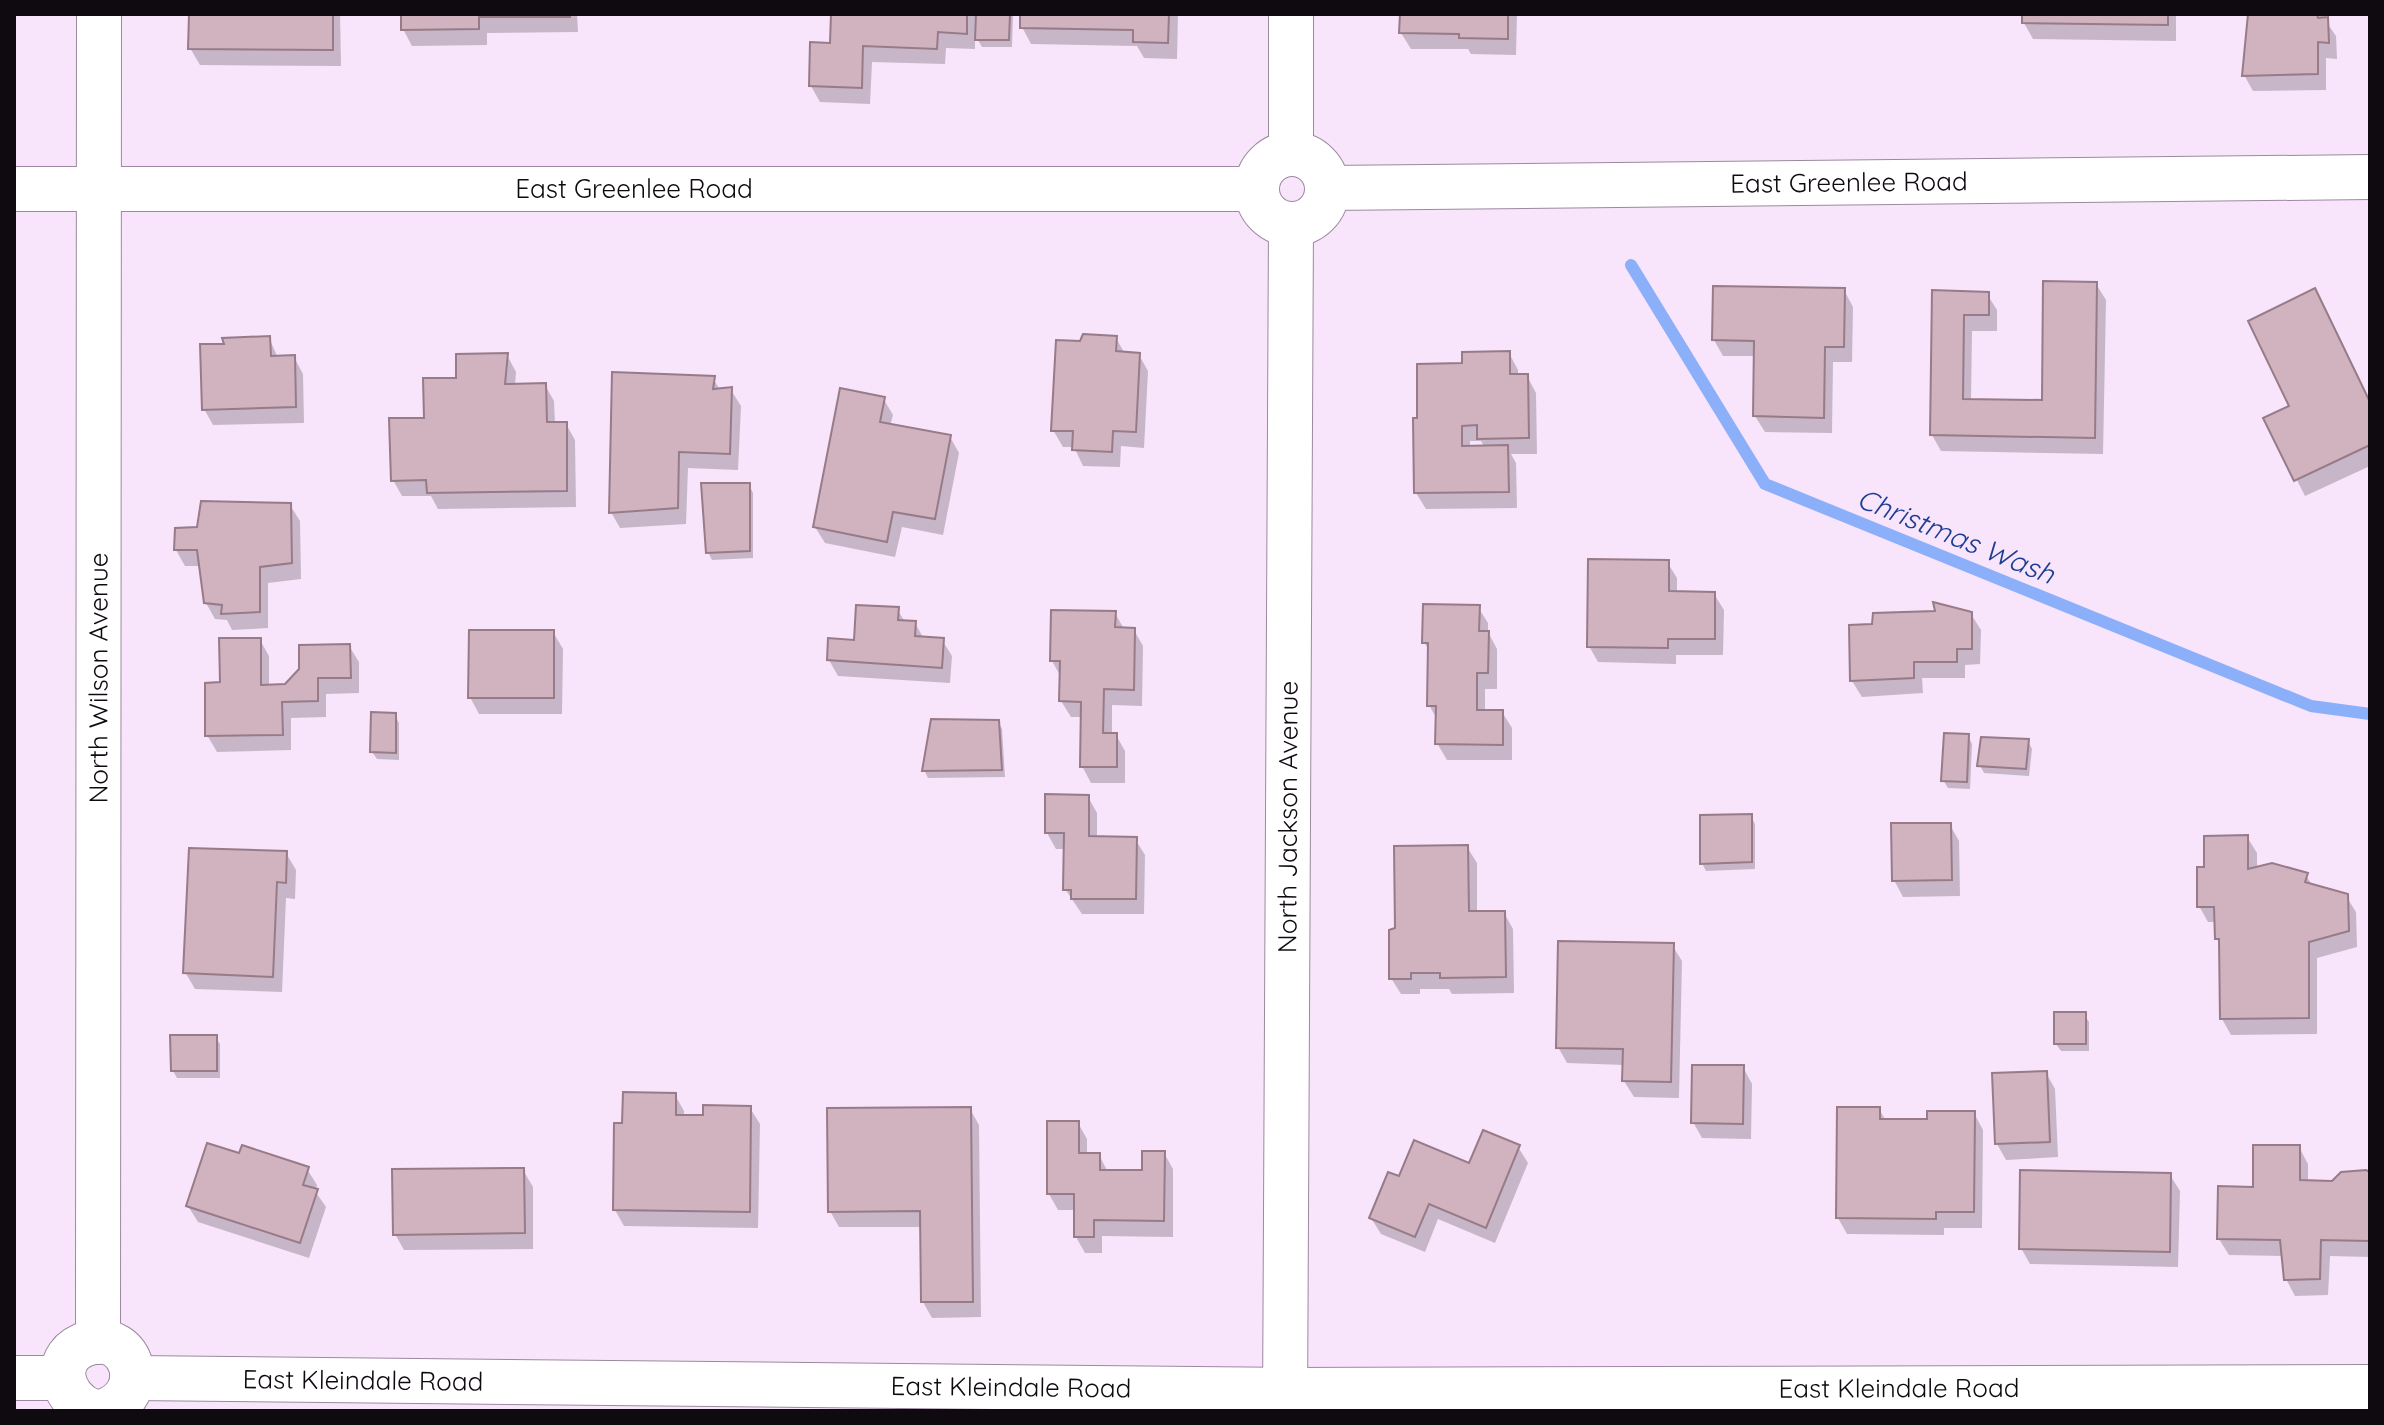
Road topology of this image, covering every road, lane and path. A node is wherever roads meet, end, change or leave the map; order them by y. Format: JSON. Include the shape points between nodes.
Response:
{"nodes":[{"id":1,"x":99,"y":14,"type":"edge"},
{"id":2,"x":1291,"y":14,"type":"edge"},
{"id":3,"x":1291,"y":154,"type":"junction"},
{"id":4,"x":2370,"y":177,"type":"edge"},
{"id":5,"x":1327,"y":188,"type":"junction"},
{"id":6,"x":14,"y":189,"type":"edge"},
{"id":7,"x":1256,"y":189,"type":"junction"},
{"id":8,"x":99,"y":190,"type":"junction"},
{"id":9,"x":1291,"y":224,"type":"junction"},
{"id":10,"x":98,"y":1342,"type":"junction"},
{"id":11,"x":14,"y":1378,"type":"edge"},
{"id":12,"x":63,"y":1378,"type":"junction"},
{"id":13,"x":133,"y":1378,"type":"junction"},
{"id":14,"x":2370,"y":1387,"type":"edge"},
{"id":15,"x":1285,"y":1401,"type":"edge"},
{"id":16,"x":91,"y":1411,"type":"edge"},
{"id":17,"x":104,"y":1411,"type":"edge"}],
"edges":[{"from":1,"to":8,"type":"street","name":"North Wilson Avenue"},
{"from":2,"to":3,"type":"street"},
{"from":3,"to":5,"type":"street","via":[[1320,168]]},
{"from":3,"to":7,"type":"street","via":[[1270,160]]},
{"from":4,"to":5,"type":"street","name":"East Greenlee Road"},
{"from":5,"to":9,"type":"street","via":[[1321,210]]},
{"from":6,"to":8,"type":"street","name":"East Greenlee Road"},
{"from":7,"to":8,"type":"street","name":"East Greenlee Road"},
{"from":7,"to":9,"type":"street","via":[[1270,218]]},
{"from":8,"to":10,"type":"street","name":"North Wilson Avenue"},
{"from":9,"to":15,"type":"street","name":"North Jackson Avenue"},
{"from":10,"to":12,"type":"street","via":[[69,1357]]},
{"from":10,"to":13,"type":"street","via":[[127,1357]]},
{"from":11,"to":12,"type":"street"},
{"from":12,"to":16,"type":"street","via":[[72,1399]]},
{"from":13,"to":15,"type":"street","name":"East Kleindale Road"},
{"from":13,"to":17,"type":"street","via":[[124,1400]]},
{"from":14,"to":15,"type":"street","name":"East Kleindale Road"}]}
